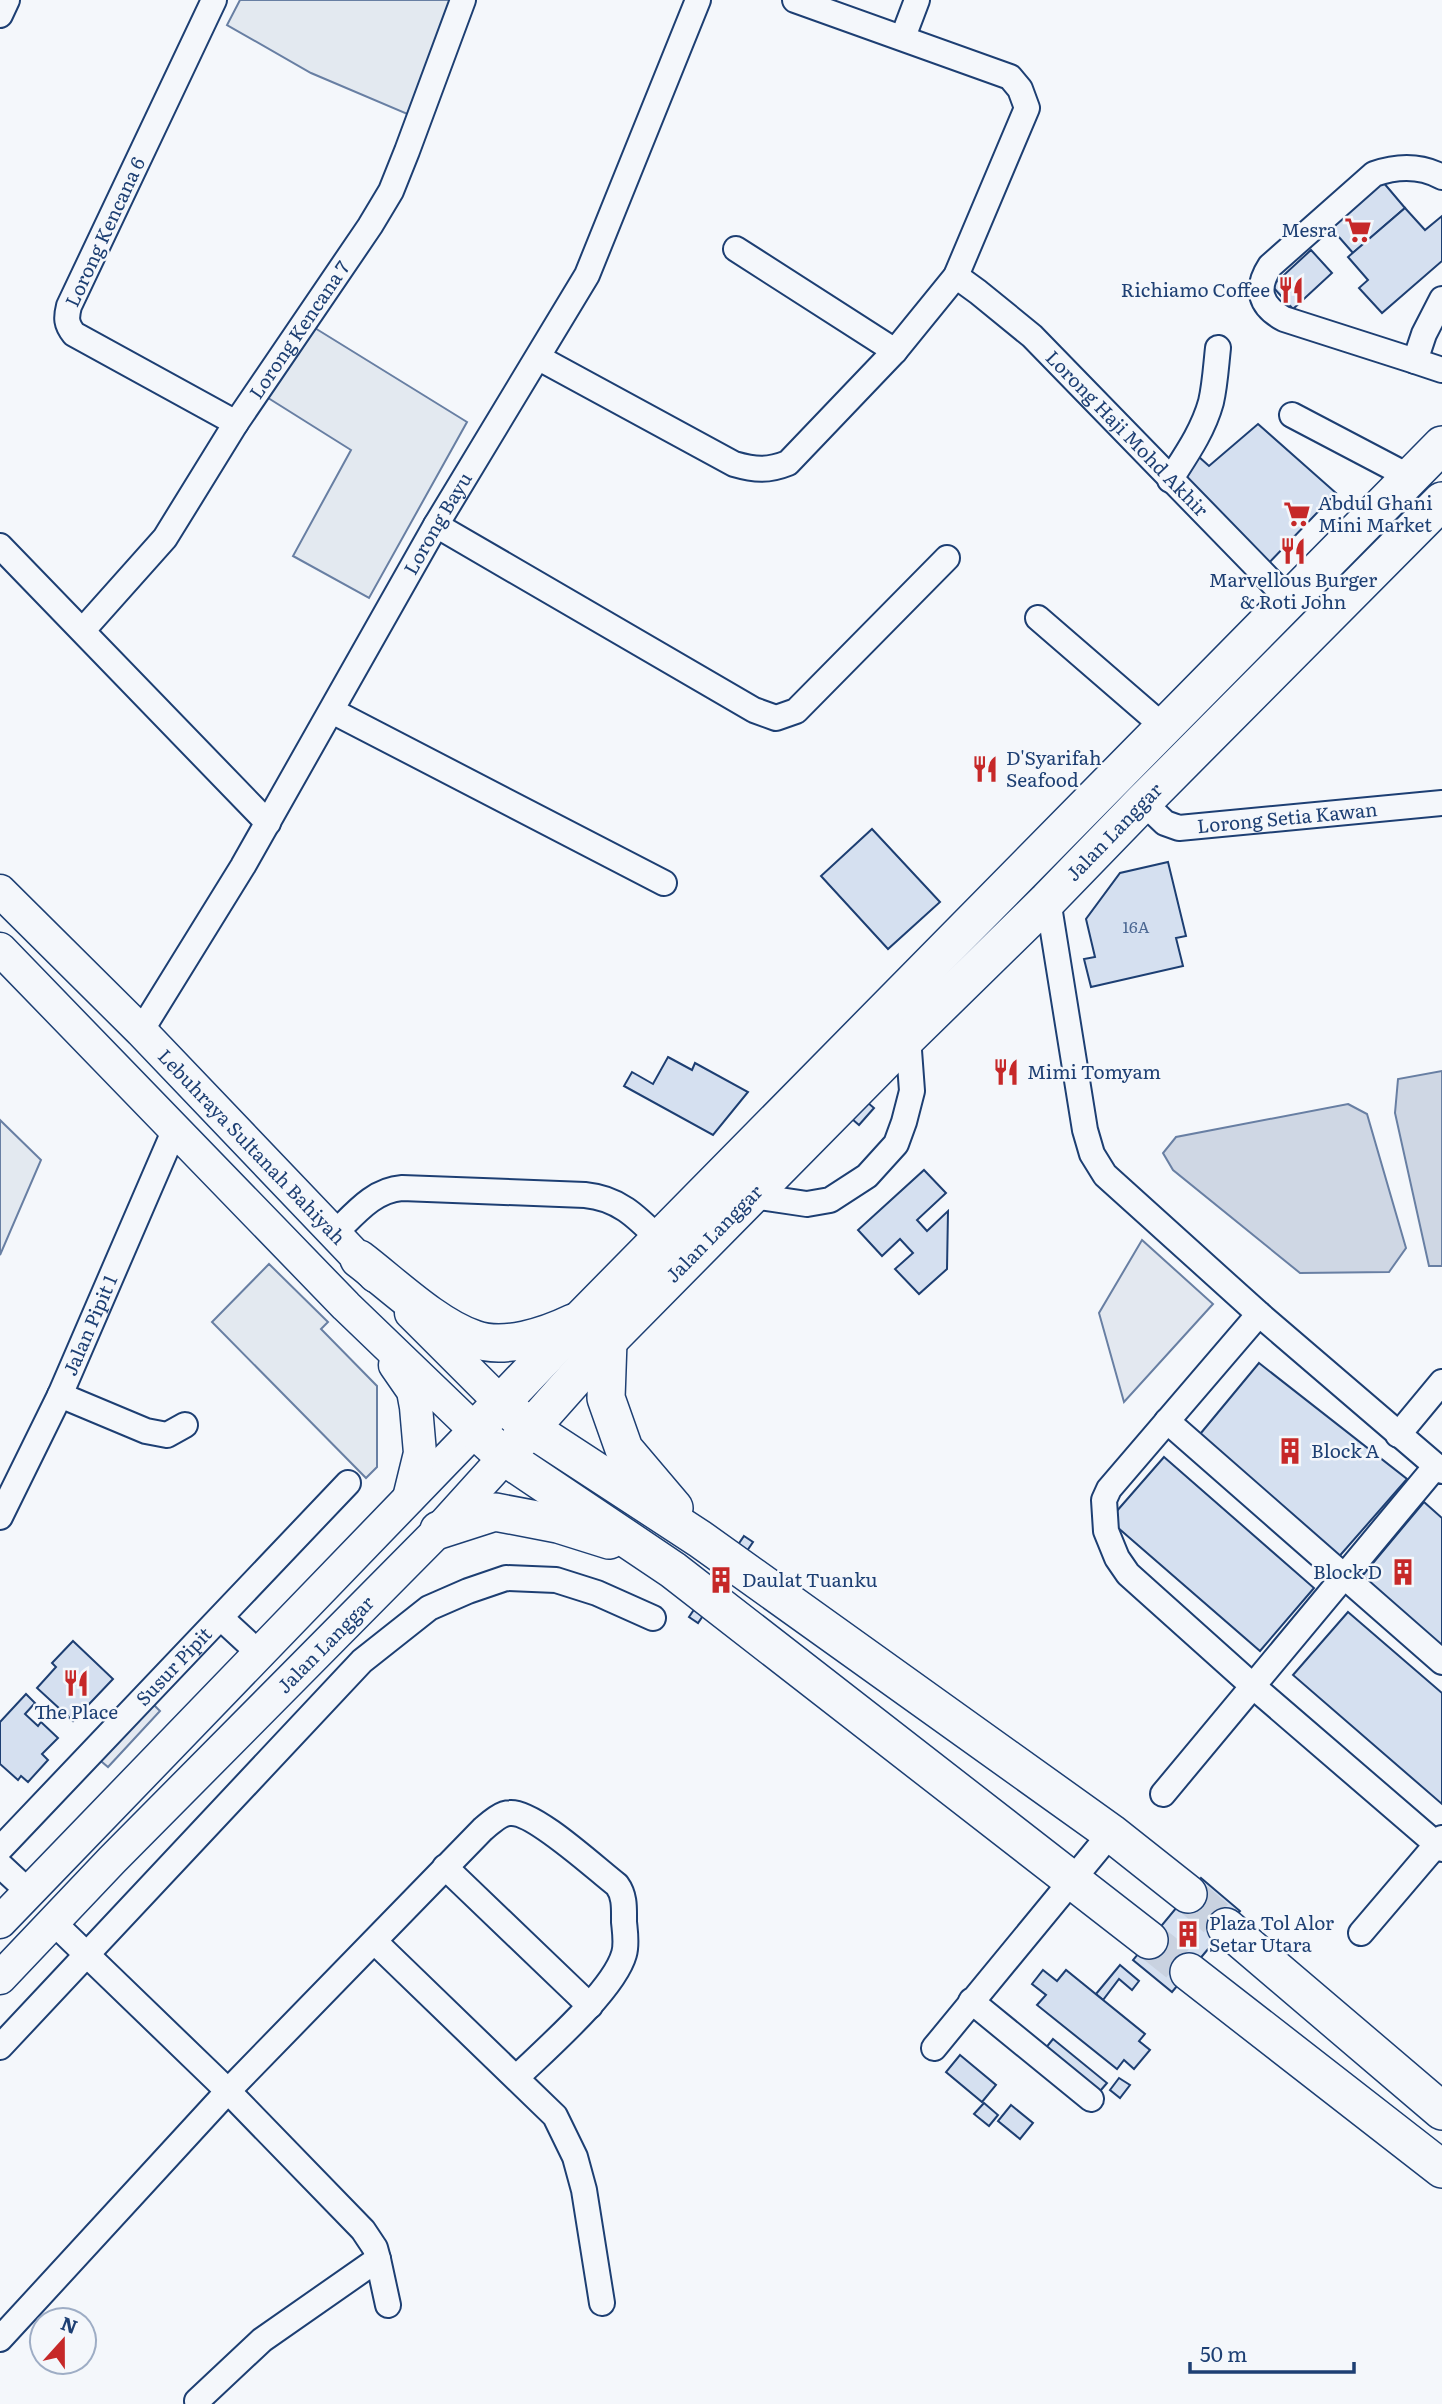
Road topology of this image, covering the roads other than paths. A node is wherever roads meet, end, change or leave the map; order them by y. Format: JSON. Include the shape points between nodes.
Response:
{"nodes":[{"id":1,"x":7,"y":0,"type":"edge"},
{"id":2,"x":214,"y":0,"type":"edge"},
{"id":3,"x":463,"y":0,"type":"edge"},
{"id":4,"x":698,"y":0,"type":"edge"},
{"id":5,"x":795,"y":0,"type":"edge"},
{"id":6,"x":916,"y":0,"type":"edge"},
{"id":7,"x":0,"y":15,"type":"edge"},
{"id":8,"x":904,"y":37,"type":"junction"},
{"id":9,"x":1442,"y":177,"type":"edge"},
{"id":10,"x":736,"y":249,"type":"dead end"},
{"id":11,"x":956,"y":276,"type":"junction"},
{"id":12,"x":1442,"y":299,"type":"edge"},
{"id":13,"x":1218,"y":348,"type":"dead end"},
{"id":14,"x":895,"y":351,"type":"junction"},
{"id":15,"x":539,"y":358,"type":"junction"},
{"id":16,"x":1415,"y":362,"type":"junction"},
{"id":17,"x":1442,"y":370,"type":"edge"},
{"id":18,"x":1293,"y":415,"type":"dead end"},
{"id":19,"x":236,"y":423,"type":"junction"},
{"id":20,"x":1442,"y":444,"type":"edge"},
{"id":21,"x":1410,"y":477,"type":"junction"},
{"id":22,"x":1170,"y":480,"type":"junction"},
{"id":23,"x":1442,"y":501,"type":"edge"},
{"id":24,"x":436,"y":525,"type":"junction"},
{"id":25,"x":0,"y":546,"type":"edge"},
{"id":26,"x":947,"y":558,"type":"dead end"},
{"id":27,"x":1289,"y":600,"type":"junction"},
{"id":28,"x":1038,"y":618,"type":"dead end"},
{"id":29,"x":83,"y":630,"type":"junction"},
{"id":30,"x":332,"y":711,"type":"junction"},
{"id":31,"x":1164,"y":727,"type":"junction"},
{"id":32,"x":1143,"y":802,"type":"junction"},
{"id":33,"x":1442,"y":803,"type":"edge"},
{"id":34,"x":268,"y":823,"type":"junction"},
{"id":35,"x":664,"y":883,"type":"dead end"},
{"id":36,"x":0,"y":891,"type":"edge"},
{"id":37,"x":1048,"y":900,"type":"junction"},
{"id":38,"x":0,"y":949,"type":"edge"},
{"id":39,"x":62,"y":1012,"type":"junction"},
{"id":40,"x":141,"y":1031,"type":"junction"},
{"id":41,"x":908,"y":1037,"type":"junction"},
{"id":42,"x":165,"y":1120,"type":"junction"},
{"id":43,"x":752,"y":1196,"type":"junction"},
{"id":44,"x":659,"y":1239,"type":"junction"},
{"id":45,"x":346,"y":1246,"type":"junction"},
{"id":46,"x":346,"y":1306,"type":"junction"},
{"id":47,"x":1259,"y":1314,"type":"junction"},
{"id":48,"x":594,"y":1331,"type":"junction"},
{"id":49,"x":1442,"y":1382,"type":"edge"},
{"id":50,"x":60,"y":1395,"type":"junction"},
{"id":51,"x":501,"y":1403,"type":"junction"},
{"id":52,"x":1167,"y":1421,"type":"junction"},
{"id":53,"x":185,"y":1425,"type":"dead end"},
{"id":54,"x":530,"y":1428,"type":"junction"},
{"id":55,"x":475,"y":1430,"type":"junction"},
{"id":56,"x":1398,"y":1435,"type":"junction"},
{"id":57,"x":505,"y":1457,"type":"junction"},
{"id":58,"x":1439,"y":1469,"type":"edge"},
{"id":59,"x":348,"y":1483,"type":"dead end"},
{"id":60,"x":407,"y":1503,"type":"junction"},
{"id":61,"x":0,"y":1516,"type":"edge"},
{"id":62,"x":439,"y":1530,"type":"junction"},
{"id":63,"x":700,"y":1538,"type":"junction"},
{"id":64,"x":673,"y":1570,"type":"junction"},
{"id":65,"x":1344,"y":1577,"type":"junction"},
{"id":66,"x":221,"y":1618,"type":"junction"},
{"id":67,"x":653,"y":1618,"type":"dead end"},
{"id":68,"x":260,"y":1654,"type":"junction"},
{"id":69,"x":1442,"y":1662,"type":"edge"},
{"id":70,"x":1254,"y":1687,"type":"junction"},
{"id":71,"x":1163,"y":1794,"type":"dead end"},
{"id":72,"x":1111,"y":1833,"type":"junction"},
{"id":73,"x":1440,"y":1844,"type":"edge"},
{"id":74,"x":0,"y":1849,"type":"edge"},
{"id":75,"x":0,"y":1865,"type":"edge"},
{"id":76,"x":445,"y":1867,"type":"junction"},
{"id":77,"x":1073,"y":1879,"type":"junction"},
{"id":78,"x":29,"y":1892,"type":"junction"},
{"id":79,"x":1188,"y":1894,"type":"tunnel mouth"},
{"id":80,"x":4,"y":1918,"type":"edge"},
{"id":81,"x":1226,"y":1927,"type":"tunnel mouth"},
{"id":82,"x":1361,"y":1933,"type":"dead end"},
{"id":83,"x":61,"y":1939,"type":"junction"},
{"id":84,"x":1149,"y":1940,"type":"tunnel mouth"},
{"id":85,"x":375,"y":1942,"type":"junction"},
{"id":86,"x":1189,"y":1972,"type":"tunnel mouth"},
{"id":87,"x":0,"y":1978,"type":"edge"},
{"id":88,"x":971,"y":2001,"type":"junction"},
{"id":89,"x":590,"y":2006,"type":"junction"},
{"id":90,"x":0,"y":2047,"type":"edge"},
{"id":91,"x":934,"y":2048,"type":"dead end"},
{"id":92,"x":517,"y":2077,"type":"junction"},
{"id":93,"x":228,"y":2091,"type":"junction"},
{"id":94,"x":1091,"y":2099,"type":"dead end"},
{"id":95,"x":1442,"y":2112,"type":"edge"},
{"id":96,"x":1442,"y":2169,"type":"edge"},
{"id":97,"x":378,"y":2259,"type":"junction"},
{"id":98,"x":602,"y":2303,"type":"dead end"},
{"id":99,"x":388,"y":2305,"type":"dead end"},
{"id":100,"x":0,"y":2339,"type":"edge"},
{"id":101,"x":197,"y":2401,"type":"dead end"}],
"edges":[{"from":1,"to":7,"type":"street"},
{"from":2,"to":19,"type":"street","name":"Lorong Kencana 6","via":[[66,317],[74,334]]},
{"from":3,"to":19,"type":"street","name":"Lorong Kencana 7","via":[[391,191]]},
{"from":4,"to":15,"type":"street","name":"Lorong Bayu","via":[[604,239]]},
{"from":5,"to":8,"type":"street"},
{"from":6,"to":8,"type":"street"},
{"from":8,"to":11,"type":"street","via":[[1010,77],[1027,108]]},
{"from":9,"to":16,"type":"street","via":[[1405,167],[1374,174],[1261,279],[1268,308],[1284,319]]},
{"from":10,"to":14,"type":"street"},
{"from":11,"to":14,"type":"street"},
{"from":11,"to":22,"type":"street","name":"Lorong Haji Mohd Akhir","via":[[1032,337]]},
{"from":12,"to":16,"type":"street"},
{"from":13,"to":22,"type":"street","via":[[1205,419]]},
{"from":14,"to":15,"type":"street","via":[[788,463],[756,471],[711,453]]},
{"from":15,"to":24,"type":"street","name":"Lorong Bayu"},
{"from":16,"to":17,"type":"street"},
{"from":18,"to":21,"type":"street"},
{"from":19,"to":29,"type":"street","name":"Lorong Kencana 7","via":[[165,538]]},
{"from":20,"to":21,"type":"highway","name":"Jalan Langgar"},
{"from":21,"to":27,"type":"highway","name":"Jalan Langgar"},
{"from":22,"to":27,"type":"street","name":"Lorong Haji Mohd Akhir"},
{"from":23,"to":32,"type":"highway","name":"Jalan Langgar"},
{"from":24,"to":26,"type":"street","via":[[776,719],[796,711]]},
{"from":24,"to":30,"type":"street","name":"Lorong Bayu"},
{"from":25,"to":29,"type":"street"},
{"from":27,"to":31,"type":"highway","name":"Jalan Langgar"},
{"from":28,"to":31,"type":"street"},
{"from":29,"to":34,"type":"street"},
{"from":30,"to":34,"type":"street","name":"Lorong Bayu"},
{"from":30,"to":35,"type":"street"},
{"from":31,"to":44,"type":"highway","name":"Jalan Langgar"},
{"from":32,"to":33,"type":"street","name":"Lorong Setia Kawan","via":[[1165,823],[1179,828]]},
{"from":32,"to":37,"type":"highway","name":"Jalan Langgar"},
{"from":34,"to":40,"type":"street","name":"Lorong Bayu"},
{"from":36,"to":40,"type":"main road","name":"Lebuhraya Sultanah Bahiyah"},
{"from":37,"to":41,"type":"highway","name":"Jalan Langgar"},
{"from":37,"to":47,"type":"street","via":[[1092,1153],[1105,1175]]},
{"from":38,"to":39,"type":"main road"},
{"from":39,"to":40,"type":"main road"},
{"from":39,"to":42,"type":"main road"},
{"from":40,"to":42,"type":"main road","via":[[143,1069]]},
{"from":40,"to":45,"type":"main road","name":"Lebuhraya Sultanah Bahiyah"},
{"from":41,"to":43,"type":"highway","name":"Jalan Langgar"},
{"from":41,"to":43,"type":"street","via":[[912,1091],[904,1122],[896,1144],[867,1175],[831,1200],[807,1204]]},
{"from":42,"to":46,"type":"main road"},
{"from":42,"to":50,"type":"street","name":"Jalan Pipit 1"},
{"from":43,"to":48,"type":"highway","name":"Jalan Langgar"},
{"from":44,"to":45,"type":"street","via":[[627,1209],[606,1198],[394,1188],[376,1195]]},
{"from":44,"to":48,"type":"highway","name":"Jalan Langgar"},
{"from":45,"to":48,"type":"highway","via":[[446,1326],[476,1340],[512,1342]]},
{"from":45,"to":51,"type":"main road","name":"Lebuhraya Sultanah Bahiyah"},
{"from":46,"to":55,"type":"main road"},
{"from":46,"to":60,"type":"main road","via":[[412,1391],[420,1453]]},
{"from":47,"to":52,"type":"street"},
{"from":47,"to":56,"type":"street"},
{"from":48,"to":51,"type":"highway","name":"Jalan Langgar"},
{"from":48,"to":54,"type":"highway","name":"Jalan Langgar"},
{"from":48,"to":63,"type":"highway","via":[[606,1398],[624,1448]]},
{"from":49,"to":56,"type":"street"},
{"from":50,"to":53,"type":"street","via":[[146,1431],[167,1435]]},
{"from":50,"to":61,"type":"street","name":"Jalan Pipit 1"},
{"from":51,"to":54,"type":"highway"},
{"from":51,"to":55,"type":"highway","name":"Jalan Langgar"},
{"from":52,"to":65,"type":"street"},
{"from":52,"to":70,"type":"street","via":[[1109,1489],[1104,1500],[1106,1531],[1128,1574]]},
{"from":54,"to":57,"type":"highway","name":"Jalan Langgar"},
{"from":54,"to":63,"type":"highway"},
{"from":55,"to":57,"type":"highway"},
{"from":55,"to":60,"type":"main road","name":"Jalan Langgar"},
{"from":56,"to":58,"type":"street"},
{"from":57,"to":62,"type":"main road","name":"Jalan Langgar"},
{"from":57,"to":64,"type":"highway"},
{"from":58,"to":65,"type":"street"},
{"from":59,"to":66,"type":"street","name":"Susur Pipit"},
{"from":60,"to":68,"type":"main road","name":"Jalan Langgar"},
{"from":62,"to":64,"type":"highway","via":[[495,1512],[558,1524],[614,1542]]},
{"from":62,"to":83,"type":"main road","name":"Jalan Langgar","via":[[113,1860]]},
{"from":63,"to":72,"type":"highway"},
{"from":64,"to":77,"type":"highway"},
{"from":65,"to":69,"type":"street"},
{"from":65,"to":70,"type":"street"},
{"from":66,"to":68,"type":"street"},
{"from":66,"to":74,"type":"street","name":"Susur Pipit"},
{"from":67,"to":83,"type":"street","via":[[556,1580],[506,1578],[429,1608],[362,1661]]},
{"from":68,"to":78,"type":"main road","name":"Jalan Langgar"},
{"from":70,"to":71,"type":"street"},
{"from":70,"to":73,"type":"street"},
{"from":72,"to":77,"type":"street"},
{"from":72,"to":79,"type":"highway"},
{"from":73,"to":82,"type":"street"},
{"from":75,"to":78,"type":"street"},
{"from":76,"to":85,"type":"street"},
{"from":76,"to":89,"type":"street"},
{"from":76,"to":89,"type":"street","via":[[493,1820],[509,1812],[541,1825],[617,1885],[624,1902],[624,1954]]},
{"from":77,"to":84,"type":"highway"},
{"from":77,"to":88,"type":"street"},
{"from":78,"to":80,"type":"main road","name":"Jalan Langgar"},
{"from":80,"to":83,"type":"main road","via":[[15,1912],[41,1913]]},
{"from":81,"to":95,"type":"highway"},
{"from":83,"to":87,"type":"main road","name":"Jalan Langgar"},
{"from":83,"to":90,"type":"street"},
{"from":83,"to":93,"type":"street"},
{"from":85,"to":92,"type":"street"},
{"from":85,"to":93,"type":"street"},
{"from":86,"to":96,"type":"highway"},
{"from":88,"to":91,"type":"street"},
{"from":88,"to":94,"type":"street"},
{"from":89,"to":92,"type":"street"},
{"from":92,"to":98,"type":"street","via":[[555,2116],[575,2157],[591,2223]]},
{"from":93,"to":97,"type":"street","via":[[363,2230]]},
{"from":93,"to":100,"type":"street"},
{"from":97,"to":99,"type":"street"},
{"from":97,"to":101,"type":"street","via":[[262,2340]]}]}
